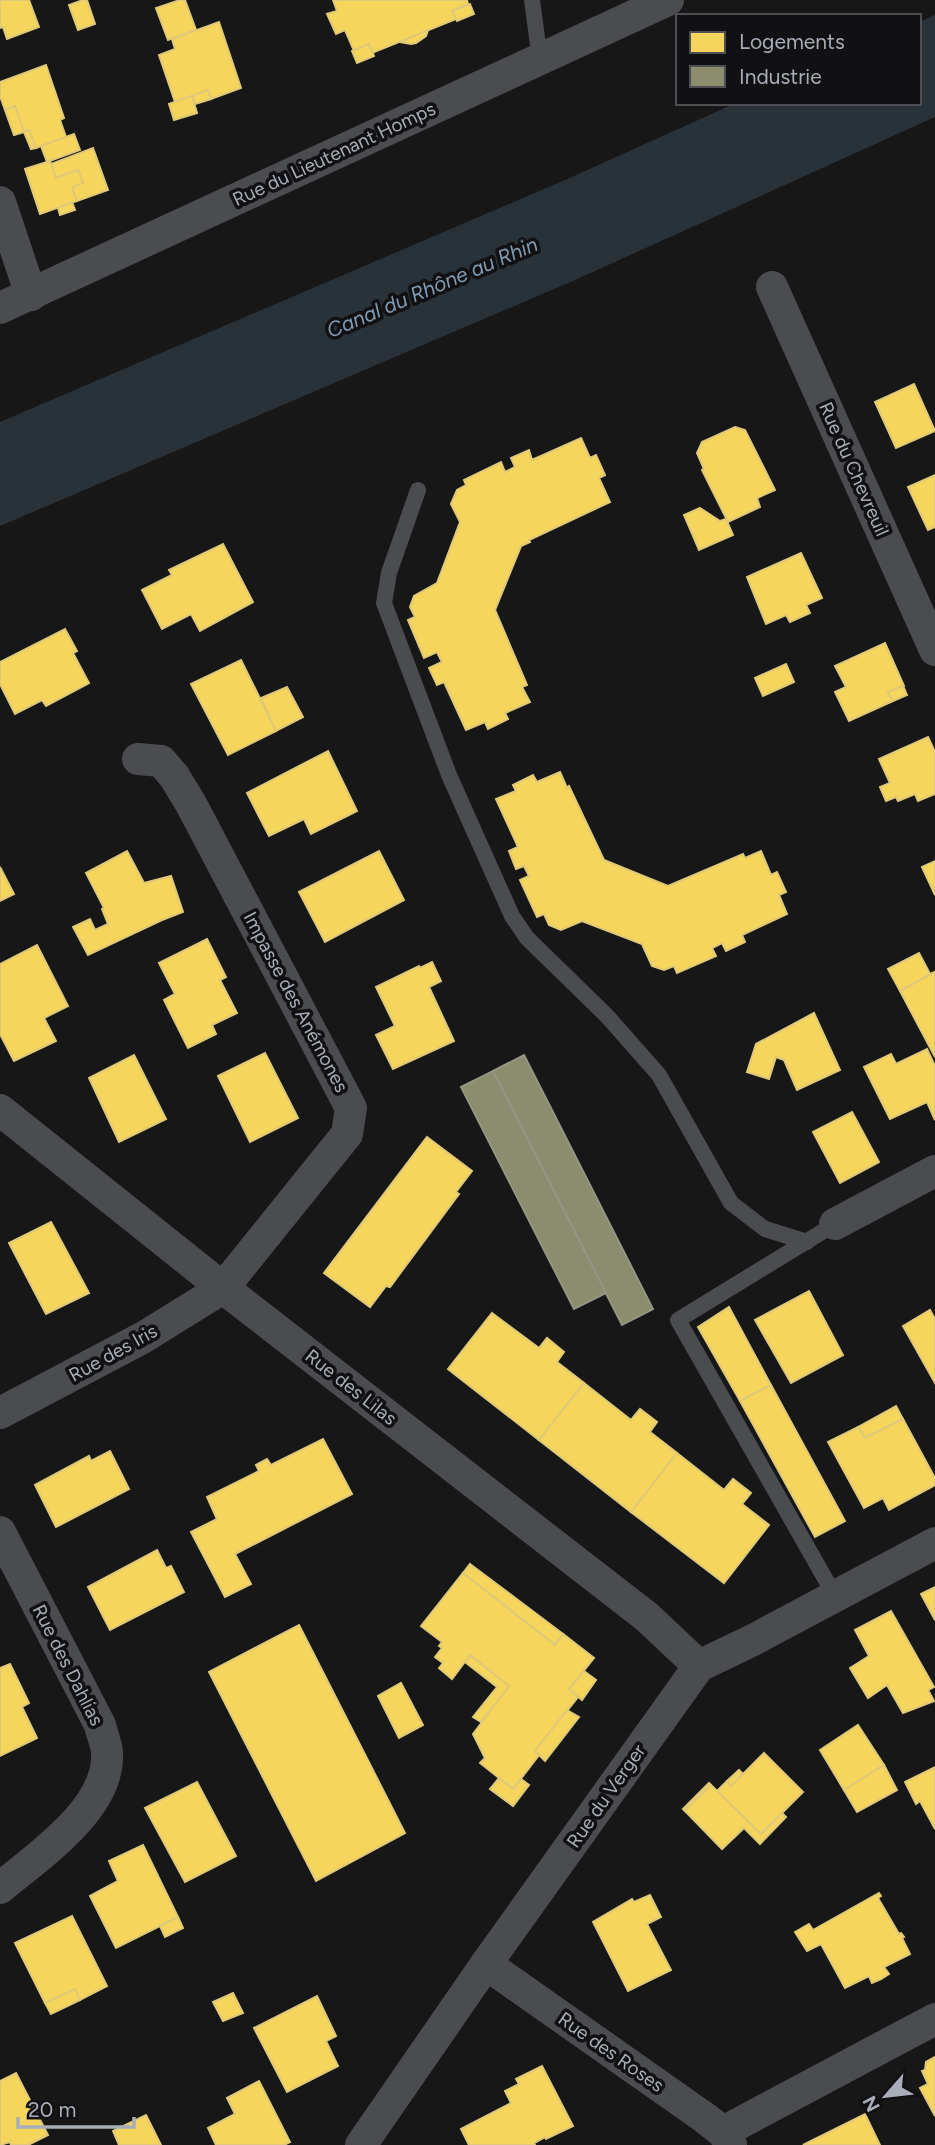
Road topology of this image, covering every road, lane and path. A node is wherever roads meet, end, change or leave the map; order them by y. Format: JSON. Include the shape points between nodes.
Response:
{"nodes":[{"id":1,"x":532,"y":0,"type":"edge"},
{"id":2,"x":668,"y":0,"type":"edge"},
{"id":3,"x":540,"y":60,"type":"junction"},
{"id":4,"x":0,"y":202,"type":"edge"},
{"id":5,"x":772,"y":288,"type":"dead end"},
{"id":6,"x":31,"y":295,"type":"junction"},
{"id":7,"x":0,"y":308,"type":"edge"},
{"id":8,"x":418,"y":490,"type":"dead end"},
{"id":9,"x":935,"y":650,"type":"edge"},
{"id":10,"x":138,"y":759,"type":"dead end"},
{"id":11,"x":0,"y":1110,"type":"edge"},
{"id":12,"x":935,"y":1171,"type":"edge"},
{"id":13,"x":835,"y":1224,"type":"joint"},
{"id":14,"x":807,"y":1242,"type":"junction"},
{"id":15,"x":223,"y":1288,"type":"junction"},
{"id":16,"x":0,"y":1413,"type":"edge"},
{"id":17,"x":0,"y":1532,"type":"edge"},
{"id":18,"x":935,"y":1543,"type":"edge"},
{"id":19,"x":835,"y":1597,"type":"junction"},
{"id":20,"x":699,"y":1665,"type":"junction"},
{"id":21,"x":0,"y":1888,"type":"edge"},
{"id":22,"x":486,"y":1964,"type":"junction"},
{"id":23,"x":935,"y":2019,"type":"edge"},
{"id":24,"x":727,"y":2139,"type":"edge"},
{"id":25,"x":361,"y":2145,"type":"edge"}],
"edges":[{"from":1,"to":3,"type":"lane"},
{"from":2,"to":3,"type":"street","name":"Rue du Lieutenant Homps"},
{"from":3,"to":6,"type":"street","name":"Rue du Lieutenant Homps"},
{"from":4,"to":6,"type":"street"},
{"from":5,"to":9,"type":"street","name":"Rue du Chevreuil"},
{"from":6,"to":7,"type":"street","name":"Rue du Lieutenant Homps"},
{"from":8,"to":14,"type":"lane","via":[[389,573],[384,603],[449,775],[512,916],[527,938],[659,1075],[731,1203],[765,1229]]},
{"from":10,"to":15,"type":"street","name":"Impasse des Anémones","via":[[161,761],[174,776],[351,1108],[347,1134]]},
{"from":11,"to":15,"type":"street","name":"Rue des Lilas"},
{"from":12,"to":13,"type":"street"},
{"from":13,"to":14,"type":"lane"},
{"from":14,"to":19,"type":"lane","via":[[678,1320]]},
{"from":15,"to":16,"type":"street","name":"Rue des Iris","via":[[144,1337]]},
{"from":15,"to":20,"type":"street","name":"Rue des Lilas","via":[[647,1617]]},
{"from":17,"to":21,"type":"street","name":"Rue des Dahlias","via":[[100,1725],[107,1751],[105,1772],[85,1811]]},
{"from":18,"to":19,"type":"street","name":"Rue du Verger"},
{"from":19,"to":20,"type":"street","name":"Rue du Verger"},
{"from":20,"to":22,"type":"street","name":"Rue du Verger"},
{"from":22,"to":24,"type":"street","name":"Rue des Roses"},
{"from":22,"to":25,"type":"street","name":"Rue du Verger"},
{"from":23,"to":24,"type":"street"}]}
